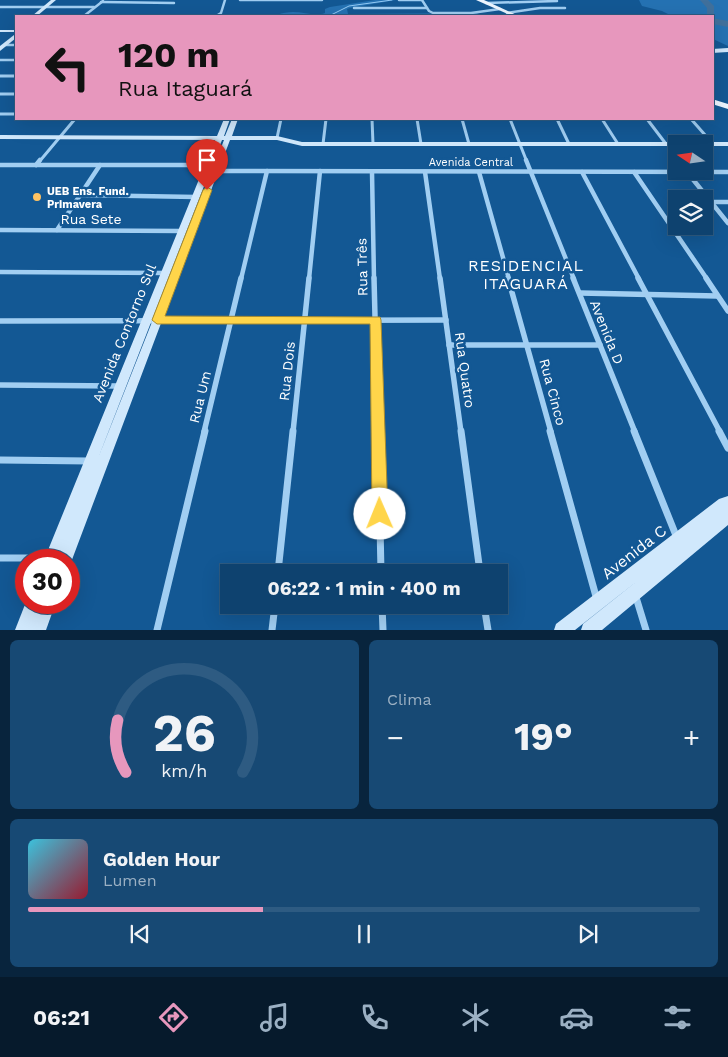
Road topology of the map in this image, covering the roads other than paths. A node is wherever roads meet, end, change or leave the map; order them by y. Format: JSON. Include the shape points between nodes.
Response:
{"nodes":[{"id":1,"x":54,"y":0,"type":"edge"},
{"id":2,"x":104,"y":0,"type":"edge"},
{"id":3,"x":225,"y":0,"type":"edge"},
{"id":4,"x":240,"y":0,"type":"edge"},
{"id":5,"x":297,"y":0,"type":"edge"},
{"id":6,"x":322,"y":0,"type":"edge"},
{"id":7,"x":399,"y":0,"type":"edge"},
{"id":8,"x":422,"y":0,"type":"edge"},
{"id":9,"x":479,"y":0,"type":"edge"},
{"id":10,"x":557,"y":1,"type":"edge"},
{"id":11,"x":101,"y":2,"type":"junction"},
{"id":12,"x":486,"y":3,"type":"junction"},
{"id":13,"x":174,"y":4,"type":"dead end"},
{"id":14,"x":0,"y":7,"type":"edge"},
{"id":15,"x":45,"y":7,"type":"junction"},
{"id":16,"x":94,"y":7,"type":"junction"},
{"id":17,"x":354,"y":8,"type":"dead end"},
{"id":18,"x":427,"y":8,"type":"junction"},
{"id":19,"x":565,"y":8,"type":"dead end"},
{"id":20,"x":500,"y":9,"type":"junction"},
{"id":21,"x":507,"y":13,"type":"junction"},
{"id":22,"x":35,"y":15,"type":"edge"},
{"id":23,"x":85,"y":15,"type":"edge"},
{"id":24,"x":218,"y":15,"type":"edge"},
{"id":25,"x":513,"y":15,"type":"edge"},
{"id":26,"x":0,"y":32,"type":"edge"},
{"id":27,"x":15,"y":32,"type":"edge"},
{"id":28,"x":15,"y":33,"type":"edge"},
{"id":29,"x":15,"y":37,"type":"edge"},
{"id":30,"x":15,"y":45,"type":"edge"},
{"id":31,"x":2,"y":46,"type":"edge"},
{"id":32,"x":728,"y":50,"type":"edge"},
{"id":33,"x":714,"y":51,"type":"edge"},
{"id":34,"x":0,"y":60,"type":"edge"},
{"id":35,"x":15,"y":60,"type":"edge"},
{"id":36,"x":0,"y":76,"type":"edge"},
{"id":37,"x":15,"y":76,"type":"edge"},
{"id":38,"x":0,"y":94,"type":"edge"},
{"id":39,"x":15,"y":94,"type":"edge"},
{"id":40,"x":714,"y":102,"type":"edge"},
{"id":41,"x":728,"y":108,"type":"edge"},
{"id":42,"x":0,"y":114,"type":"edge"},
{"id":43,"x":15,"y":114,"type":"edge"},
{"id":44,"x":74,"y":120,"type":"edge"},
{"id":45,"x":227,"y":120,"type":"edge"},
{"id":46,"x":234,"y":120,"type":"edge"},
{"id":47,"x":281,"y":120,"type":"edge"},
{"id":48,"x":326,"y":120,"type":"edge"},
{"id":49,"x":372,"y":120,"type":"edge"},
{"id":50,"x":417,"y":120,"type":"edge"},
{"id":51,"x":462,"y":120,"type":"edge"},
{"id":52,"x":510,"y":120,"type":"edge"},
{"id":53,"x":557,"y":120,"type":"edge"},
{"id":54,"x":603,"y":120,"type":"edge"},
{"id":55,"x":648,"y":120,"type":"edge"},
{"id":56,"x":692,"y":120,"type":"edge"},
{"id":57,"x":705,"y":135,"type":"edge"},
{"id":58,"x":0,"y":138,"type":"edge"},
{"id":59,"x":58,"y":138,"type":"junction"},
{"id":60,"x":223,"y":138,"type":"junction"},
{"id":61,"x":277,"y":138,"type":"junction"},
{"id":62,"x":668,"y":140,"type":"edge"},
{"id":63,"x":323,"y":144,"type":"junction"},
{"id":64,"x":373,"y":144,"type":"junction"},
{"id":65,"x":421,"y":144,"type":"junction"},
{"id":66,"x":469,"y":144,"type":"junction"},
{"id":67,"x":520,"y":144,"type":"junction"},
{"id":68,"x":569,"y":144,"type":"junction"},
{"id":69,"x":618,"y":144,"type":"junction"},
{"id":70,"x":713,"y":144,"type":"edge"},
{"id":71,"x":728,"y":144,"type":"edge"},
{"id":72,"x":668,"y":145,"type":"edge"},
{"id":73,"x":0,"y":164,"type":"edge"},
{"id":74,"x":36,"y":165,"type":"junction"},
{"id":75,"x":100,"y":165,"type":"junction"},
{"id":76,"x":211,"y":168,"type":"junction"},
{"id":77,"x":268,"y":171,"type":"junction"},
{"id":78,"x":320,"y":172,"type":"junction"},
{"id":79,"x":372,"y":172,"type":"junction"},
{"id":80,"x":425,"y":172,"type":"junction"},
{"id":81,"x":479,"y":172,"type":"junction"},
{"id":82,"x":531,"y":172,"type":"junction"},
{"id":83,"x":582,"y":172,"type":"junction"},
{"id":84,"x":634,"y":172,"type":"junction"},
{"id":85,"x":668,"y":172,"type":"edge"},
{"id":86,"x":713,"y":172,"type":"edge"},
{"id":87,"x":728,"y":172,"type":"edge"},
{"id":88,"x":80,"y":195,"type":"junction"},
{"id":89,"x":196,"y":197,"type":"junction"},
{"id":90,"x":713,"y":202,"type":"edge"},
{"id":91,"x":728,"y":202,"type":"edge"},
{"id":92,"x":713,"y":204,"type":"edge"},
{"id":93,"x":728,"y":223,"type":"edge"},
{"id":94,"x":0,"y":230,"type":"edge"},
{"id":95,"x":57,"y":230,"type":"junction"},
{"id":96,"x":182,"y":231,"type":"junction"},
{"id":97,"x":0,"y":272,"type":"edge"},
{"id":98,"x":166,"y":272,"type":"junction"},
{"id":99,"x":580,"y":293,"type":"junction"},
{"id":100,"x":648,"y":295,"type":"junction"},
{"id":101,"x":717,"y":296,"type":"junction"},
{"id":102,"x":728,"y":311,"type":"edge"},
{"id":103,"x":0,"y":320,"type":"edge"},
{"id":104,"x":152,"y":320,"type":"junction"},
{"id":105,"x":232,"y":320,"type":"junction"},
{"id":106,"x":304,"y":320,"type":"junction"},
{"id":107,"x":376,"y":320,"type":"junction"},
{"id":108,"x":446,"y":320,"type":"junction"},
{"id":109,"x":449,"y":345,"type":"junction"},
{"id":110,"x":527,"y":345,"type":"junction"},
{"id":111,"x":600,"y":345,"type":"junction"},
{"id":112,"x":0,"y":385,"type":"edge"},
{"id":113,"x":120,"y":386,"type":"junction"},
{"id":114,"x":728,"y":448,"type":"edge"},
{"id":115,"x":0,"y":460,"type":"edge"},
{"id":116,"x":90,"y":461,"type":"junction"},
{"id":117,"x":727,"y":509,"type":"edge"},
{"id":118,"x":680,"y":546,"type":"junction"},
{"id":119,"x":55,"y":549,"type":"edge"},
{"id":120,"x":69,"y":549,"type":"edge"},
{"id":121,"x":0,"y":558,"type":"edge"},
{"id":122,"x":15,"y":558,"type":"edge"},
{"id":123,"x":279,"y":564,"type":"edge"},
{"id":124,"x":382,"y":564,"type":"edge"},
{"id":125,"x":479,"y":564,"type":"edge"},
{"id":126,"x":634,"y":592,"type":"junction"},
{"id":127,"x":598,"y":602,"type":"junction"},
{"id":128,"x":29,"y":614,"type":"edge"},
{"id":129,"x":44,"y":614,"type":"edge"},
{"id":130,"x":274,"y":614,"type":"edge"},
{"id":131,"x":382,"y":614,"type":"edge"},
{"id":132,"x":485,"y":614,"type":"edge"},
{"id":133,"x":602,"y":619,"type":"junction"},
{"id":134,"x":23,"y":630,"type":"edge"},
{"id":135,"x":38,"y":630,"type":"edge"},
{"id":136,"x":157,"y":630,"type":"edge"},
{"id":137,"x":272,"y":630,"type":"edge"},
{"id":138,"x":383,"y":630,"type":"edge"},
{"id":139,"x":488,"y":630,"type":"edge"},
{"id":140,"x":562,"y":630,"type":"edge"},
{"id":141,"x":589,"y":630,"type":"edge"},
{"id":142,"x":646,"y":630,"type":"edge"}],
"edges":[{"from":1,"to":15,"type":"street"},
{"from":2,"to":11,"type":"street"},
{"from":3,"to":24,"type":"street"},
{"from":4,"to":5,"type":"street"},
{"from":5,"to":6,"type":"street"},
{"from":7,"to":8,"type":"street"},
{"from":8,"to":18,"type":"street"},
{"from":9,"to":12,"type":"main road"},
{"from":10,"to":12,"type":"street"},
{"from":11,"to":13,"type":"street"},
{"from":11,"to":16,"type":"street"},
{"from":12,"to":20,"type":"main road"},
{"from":14,"to":15,"type":"street"},
{"from":15,"to":16,"type":"street"},
{"from":15,"to":22,"type":"street"},
{"from":16,"to":23,"type":"street"},
{"from":17,"to":18,"type":"street"},
{"from":18,"to":20,"type":"street","via":[[435,13]]},
{"from":19,"to":21,"type":"street"},
{"from":20,"to":21,"type":"main road"},
{"from":21,"to":25,"type":"main road"},
{"from":26,"to":27,"type":"street"},
{"from":28,"to":31,"type":"street"},
{"from":29,"to":31,"type":"street"},
{"from":30,"to":31,"type":"street"},
{"from":32,"to":33,"type":"street"},
{"from":34,"to":35,"type":"street"},
{"from":36,"to":37,"type":"street"},
{"from":38,"to":39,"type":"street"},
{"from":40,"to":41,"type":"main road"},
{"from":42,"to":43,"type":"street"},
{"from":44,"to":59,"type":"street"},
{"from":45,"to":60,"type":"street","name":"Avenida Contorno Sul"},
{"from":46,"to":60,"type":"street","name":"Avenida Contorno Sul"},
{"from":47,"to":61,"type":"street"},
{"from":48,"to":63,"type":"street"},
{"from":49,"to":64,"type":"street"},
{"from":50,"to":65,"type":"street"},
{"from":51,"to":66,"type":"street"},
{"from":52,"to":67,"type":"street","name":"Avenida D"},
{"from":53,"to":68,"type":"street"},
{"from":54,"to":69,"type":"street"},
{"from":55,"to":62,"type":"street"},
{"from":56,"to":57,"type":"street"},
{"from":58,"to":59,"type":"street","name":"Avenida Central"},
{"from":59,"to":60,"type":"street","name":"Avenida Central"},
{"from":59,"to":74,"type":"street"},
{"from":60,"to":61,"type":"street","name":"Avenida Central"},
{"from":60,"to":76,"type":"street","name":"Avenida Contorno Sul"},
{"from":61,"to":63,"type":"street","name":"Avenida Central"},
{"from":63,"to":64,"type":"street","name":"Avenida Central"},
{"from":64,"to":65,"type":"street","name":"Avenida Central"},
{"from":65,"to":66,"type":"street","name":"Avenida Central"},
{"from":66,"to":67,"type":"street","name":"Avenida Central"},
{"from":67,"to":68,"type":"street","name":"Avenida Central"},
{"from":67,"to":82,"type":"street","name":"Avenida D"},
{"from":68,"to":69,"type":"street","name":"Avenida Central"},
{"from":69,"to":72,"type":"street","name":"Avenida Central"},
{"from":70,"to":71,"type":"street"},
{"from":73,"to":74,"type":"street","name":"Avenida Central"},
{"from":74,"to":75,"type":"street","name":"Avenida Central"},
{"from":75,"to":76,"type":"street","name":"Avenida Central"},
{"from":75,"to":88,"type":"street"},
{"from":76,"to":77,"type":"street","name":"Avenida Central"},
{"from":76,"to":89,"type":"street","name":"Avenida Contorno Sul"},
{"from":76,"to":104,"type":"street","name":"Avenida Contorno Sul"},
{"from":77,"to":78,"type":"street","name":"Avenida Central"},
{"from":77,"to":105,"type":"street","name":"Rua Um"},
{"from":78,"to":79,"type":"street","name":"Avenida Central"},
{"from":78,"to":106,"type":"street","name":"Rua Dois"},
{"from":79,"to":80,"type":"street","name":"Avenida Central"},
{"from":79,"to":107,"type":"street","name":"Rua Três"},
{"from":80,"to":81,"type":"street","name":"Avenida Central"},
{"from":80,"to":108,"type":"street","name":"Rua Quatro"},
{"from":81,"to":82,"type":"street","name":"Avenida Central"},
{"from":81,"to":110,"type":"street","name":"Rua Cinco"},
{"from":82,"to":83,"type":"street","name":"Avenida Central"},
{"from":82,"to":99,"type":"street","name":"Avenida D"},
{"from":83,"to":84,"type":"street","name":"Avenida Central"},
{"from":83,"to":100,"type":"street"},
{"from":84,"to":85,"type":"street","name":"Avenida Central"},
{"from":84,"to":101,"type":"street"},
{"from":86,"to":87,"type":"street","name":"Avenida Central"},
{"from":88,"to":89,"type":"street"},
{"from":88,"to":95,"type":"street"},
{"from":89,"to":96,"type":"street","name":"Avenida Contorno Sul"},
{"from":90,"to":91,"type":"street"},
{"from":92,"to":93,"type":"street"},
{"from":94,"to":95,"type":"street","name":"Rua Sete"},
{"from":95,"to":96,"type":"street","name":"Rua Sete"},
{"from":96,"to":98,"type":"street","name":"Avenida Contorno Sul"},
{"from":97,"to":98,"type":"street"},
{"from":98,"to":104,"type":"street","name":"Avenida Contorno Sul"},
{"from":99,"to":100,"type":"street"},
{"from":99,"to":111,"type":"street","name":"Avenida D"},
{"from":100,"to":101,"type":"street"},
{"from":100,"to":114,"type":"street"},
{"from":101,"to":102,"type":"street"},
{"from":103,"to":104,"type":"street"},
{"from":104,"to":105,"type":"street"},
{"from":104,"to":113,"type":"street","name":"Avenida Contorno Sul"},
{"from":104,"to":120,"type":"street","name":"Avenida Contorno Sul"},
{"from":105,"to":106,"type":"street"},
{"from":105,"to":136,"type":"street","name":"Rua Um"},
{"from":106,"to":107,"type":"street"},
{"from":106,"to":123,"type":"street","name":"Rua Dois"},
{"from":107,"to":108,"type":"street"},
{"from":107,"to":124,"type":"street","name":"Rua Três"},
{"from":108,"to":109,"type":"street","name":"Rua Quatro"},
{"from":109,"to":110,"type":"street"},
{"from":109,"to":125,"type":"street","name":"Rua Quatro"},
{"from":110,"to":111,"type":"street"},
{"from":110,"to":127,"type":"street","name":"Rua Cinco"},
{"from":111,"to":118,"type":"street","name":"Avenida D"},
{"from":112,"to":113,"type":"street"},
{"from":113,"to":116,"type":"street","name":"Avenida Contorno Sul"},
{"from":115,"to":116,"type":"street"},
{"from":116,"to":119,"type":"street","name":"Avenida Contorno Sul"},
{"from":117,"to":118,"type":"street","name":"Avenida C"},
{"from":118,"to":126,"type":"street","name":"Avenida C"},
{"from":118,"to":127,"type":"street","name":"Avenida C"},
{"from":121,"to":122,"type":"street"},
{"from":126,"to":133,"type":"street","name":"Avenida C"},
{"from":126,"to":142,"type":"street"},
{"from":127,"to":133,"type":"street","name":"Rua Cinco"},
{"from":127,"to":140,"type":"street","name":"Avenida C"},
{"from":128,"to":134,"type":"street"},
{"from":129,"to":135,"type":"street"},
{"from":130,"to":137,"type":"street"},
{"from":131,"to":138,"type":"street"},
{"from":132,"to":139,"type":"street"},
{"from":133,"to":141,"type":"street","name":"Avenida C"}]}
